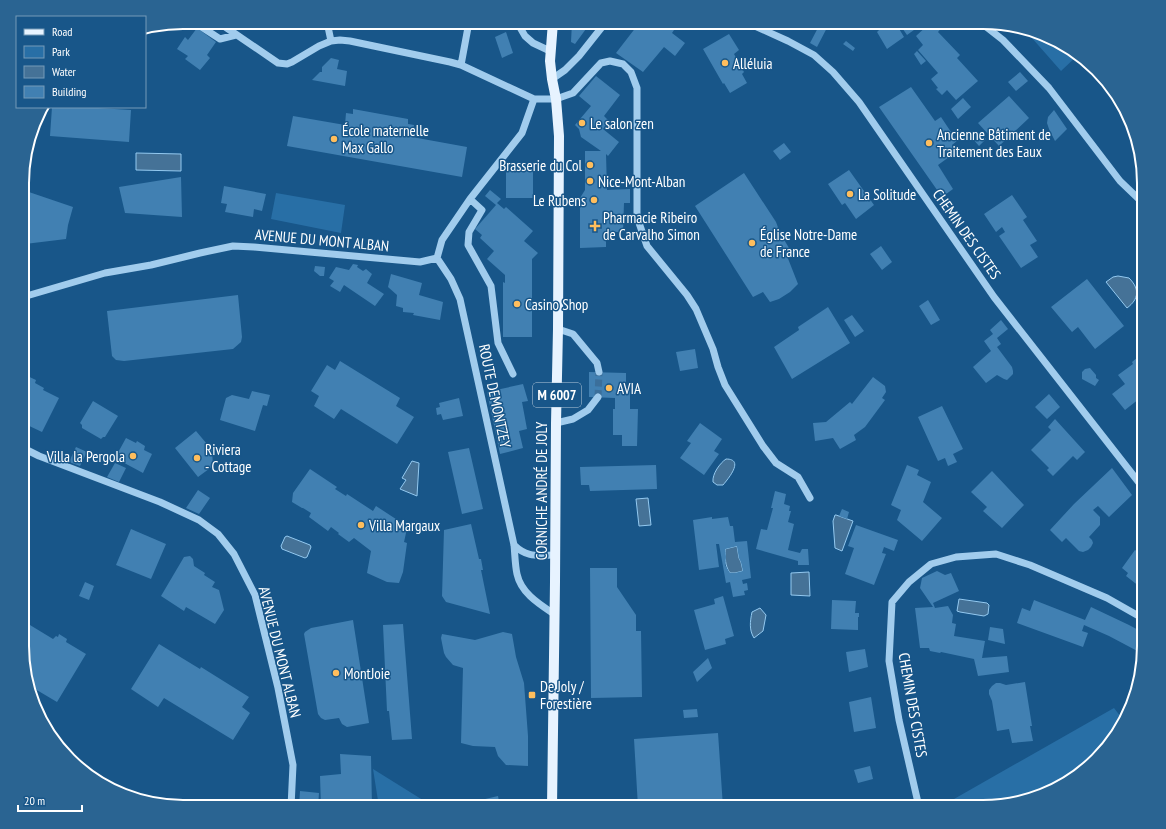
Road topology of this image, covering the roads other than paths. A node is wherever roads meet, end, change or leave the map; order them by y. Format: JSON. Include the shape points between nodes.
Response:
{"nodes":[{"id":1,"x":205,"y":29,"type":"edge"},
{"id":2,"x":228,"y":29,"type":"edge"},
{"id":3,"x":328,"y":29,"type":"edge"},
{"id":4,"x":468,"y":29,"type":"edge"},
{"id":5,"x":521,"y":29,"type":"edge"},
{"id":6,"x":552,"y":29,"type":"edge"},
{"id":7,"x":600,"y":29,"type":"edge"},
{"id":8,"x":761,"y":29,"type":"edge"},
{"id":9,"x":989,"y":29,"type":"edge"},
{"id":10,"x":236,"y":35,"type":"junction"},
{"id":11,"x":330,"y":41,"type":"junction"},
{"id":12,"x":550,"y":51,"type":"junction"},
{"id":13,"x":462,"y":65,"type":"junction"},
{"id":14,"x":552,"y":79,"type":"junction"},
{"id":15,"x":534,"y":99,"type":"junction"},
{"id":16,"x":556,"y":99,"type":"junction"},
{"id":17,"x":1137,"y":197,"type":"edge"},
{"id":18,"x":470,"y":199,"type":"junction"},
{"id":19,"x":437,"y":258,"type":"junction"},
{"id":20,"x":29,"y":295,"type":"edge"},
{"id":21,"x":558,"y":329,"type":"junction"},
{"id":22,"x":599,"y":372,"type":"tunnel mouth"},
{"id":23,"x":513,"y":374,"type":"dead end"},
{"id":24,"x":598,"y":397,"type":"tunnel mouth"},
{"id":25,"x":556,"y":423,"type":"junction"},
{"id":26,"x":29,"y":451,"type":"edge"},
{"id":27,"x":1137,"y":480,"type":"edge"},
{"id":28,"x":810,"y":498,"type":"dead end"},
{"id":29,"x":514,"y":546,"type":"junction"},
{"id":30,"x":555,"y":555,"type":"junction"},
{"id":31,"x":554,"y":614,"type":"junction"},
{"id":32,"x":1137,"y":615,"type":"edge"},
{"id":33,"x":290,"y":800,"type":"edge"},
{"id":34,"x":552,"y":800,"type":"edge"},
{"id":35,"x":917,"y":800,"type":"edge"}],
"edges":[{"from":1,"to":10,"type":"street","via":[[220,39]]},
{"from":2,"to":10,"type":"street"},
{"from":3,"to":11,"type":"street"},
{"from":4,"to":13,"type":"street"},
{"from":5,"to":12,"type":"street","via":[[524,36],[533,43]]},
{"from":6,"to":12,"type":"main road","number":"M 6007"},
{"from":7,"to":14,"type":"street","via":[[579,56]]},
{"from":8,"to":27,"type":"street","name":"CHEMIN DES CISTES","via":[[814,55],[855,97],[994,297]]},
{"from":9,"to":17,"type":"street","via":[[1003,40],[1049,88],[1120,181]]},
{"from":10,"to":11,"type":"street","via":[[278,63],[287,64]]},
{"from":11,"to":13,"type":"street","via":[[350,41]]},
{"from":12,"to":14,"type":"main road","number":"M 6007"},
{"from":13,"to":15,"type":"street"},
{"from":14,"to":16,"type":"main road","name":"CORNICHE ANDRÉ DE JOLY","number":"M 6007"},
{"from":15,"to":16,"type":"street"},
{"from":15,"to":18,"type":"street","via":[[522,133]]},
{"from":16,"to":21,"type":"main road","name":"CORNICHE ANDRÉ DE JOLY","number":"M 6007","via":[[560,136]]},
{"from":16,"to":28,"type":"street","via":[[573,92],[601,63],[610,61],[623,64],[631,72],[637,88],[637,217],[647,246],[696,309],[725,385],[763,446],[776,463],[798,477]]},
{"from":18,"to":19,"type":"street","via":[[442,240]]},
{"from":18,"to":23,"type":"street","via":[[482,210],[469,232],[468,245],[491,286],[498,343]]},
{"from":19,"to":20,"type":"street","name":"AVENUE DU MONT ALBAN","via":[[420,262],[233,246],[106,273]]},
{"from":19,"to":29,"type":"street","name":"ROUTE DEMONTZEY","via":[[460,299]]},
{"from":21,"to":22,"type":"street","via":[[573,334],[597,363]]},
{"from":21,"to":25,"type":"main road","name":"CORNICHE ANDRÉ DE JOLY","number":"M 6007"},
{"from":24,"to":25,"type":"street","via":[[588,410],[572,419]]},
{"from":25,"to":30,"type":"main road","name":"CORNICHE ANDRÉ DE JOLY","number":"M 6007"},
{"from":26,"to":33,"type":"street","name":"AVENUE DU MONT ALBAN","via":[[160,502],[199,520],[218,534],[234,554],[255,594],[278,688],[293,765]]},
{"from":29,"to":30,"type":"street","via":[[527,554]]},
{"from":29,"to":31,"type":"street","name":"ROUTE DEMONTZEY","via":[[517,574],[522,584],[536,602]]},
{"from":30,"to":31,"type":"main road","name":"CORNICHE ANDRÉ DE JOLY","number":"M 6007"},
{"from":31,"to":34,"type":"main road","name":"CORNICHE ANDRÉ DE JOLY","number":"M 6007"},
{"from":32,"to":35,"type":"street","name":"CHEMIN DES CISTES","via":[[1107,598],[1030,565],[996,554],[956,557],[931,564],[909,582],[892,602],[890,661],[899,720]]}]}
